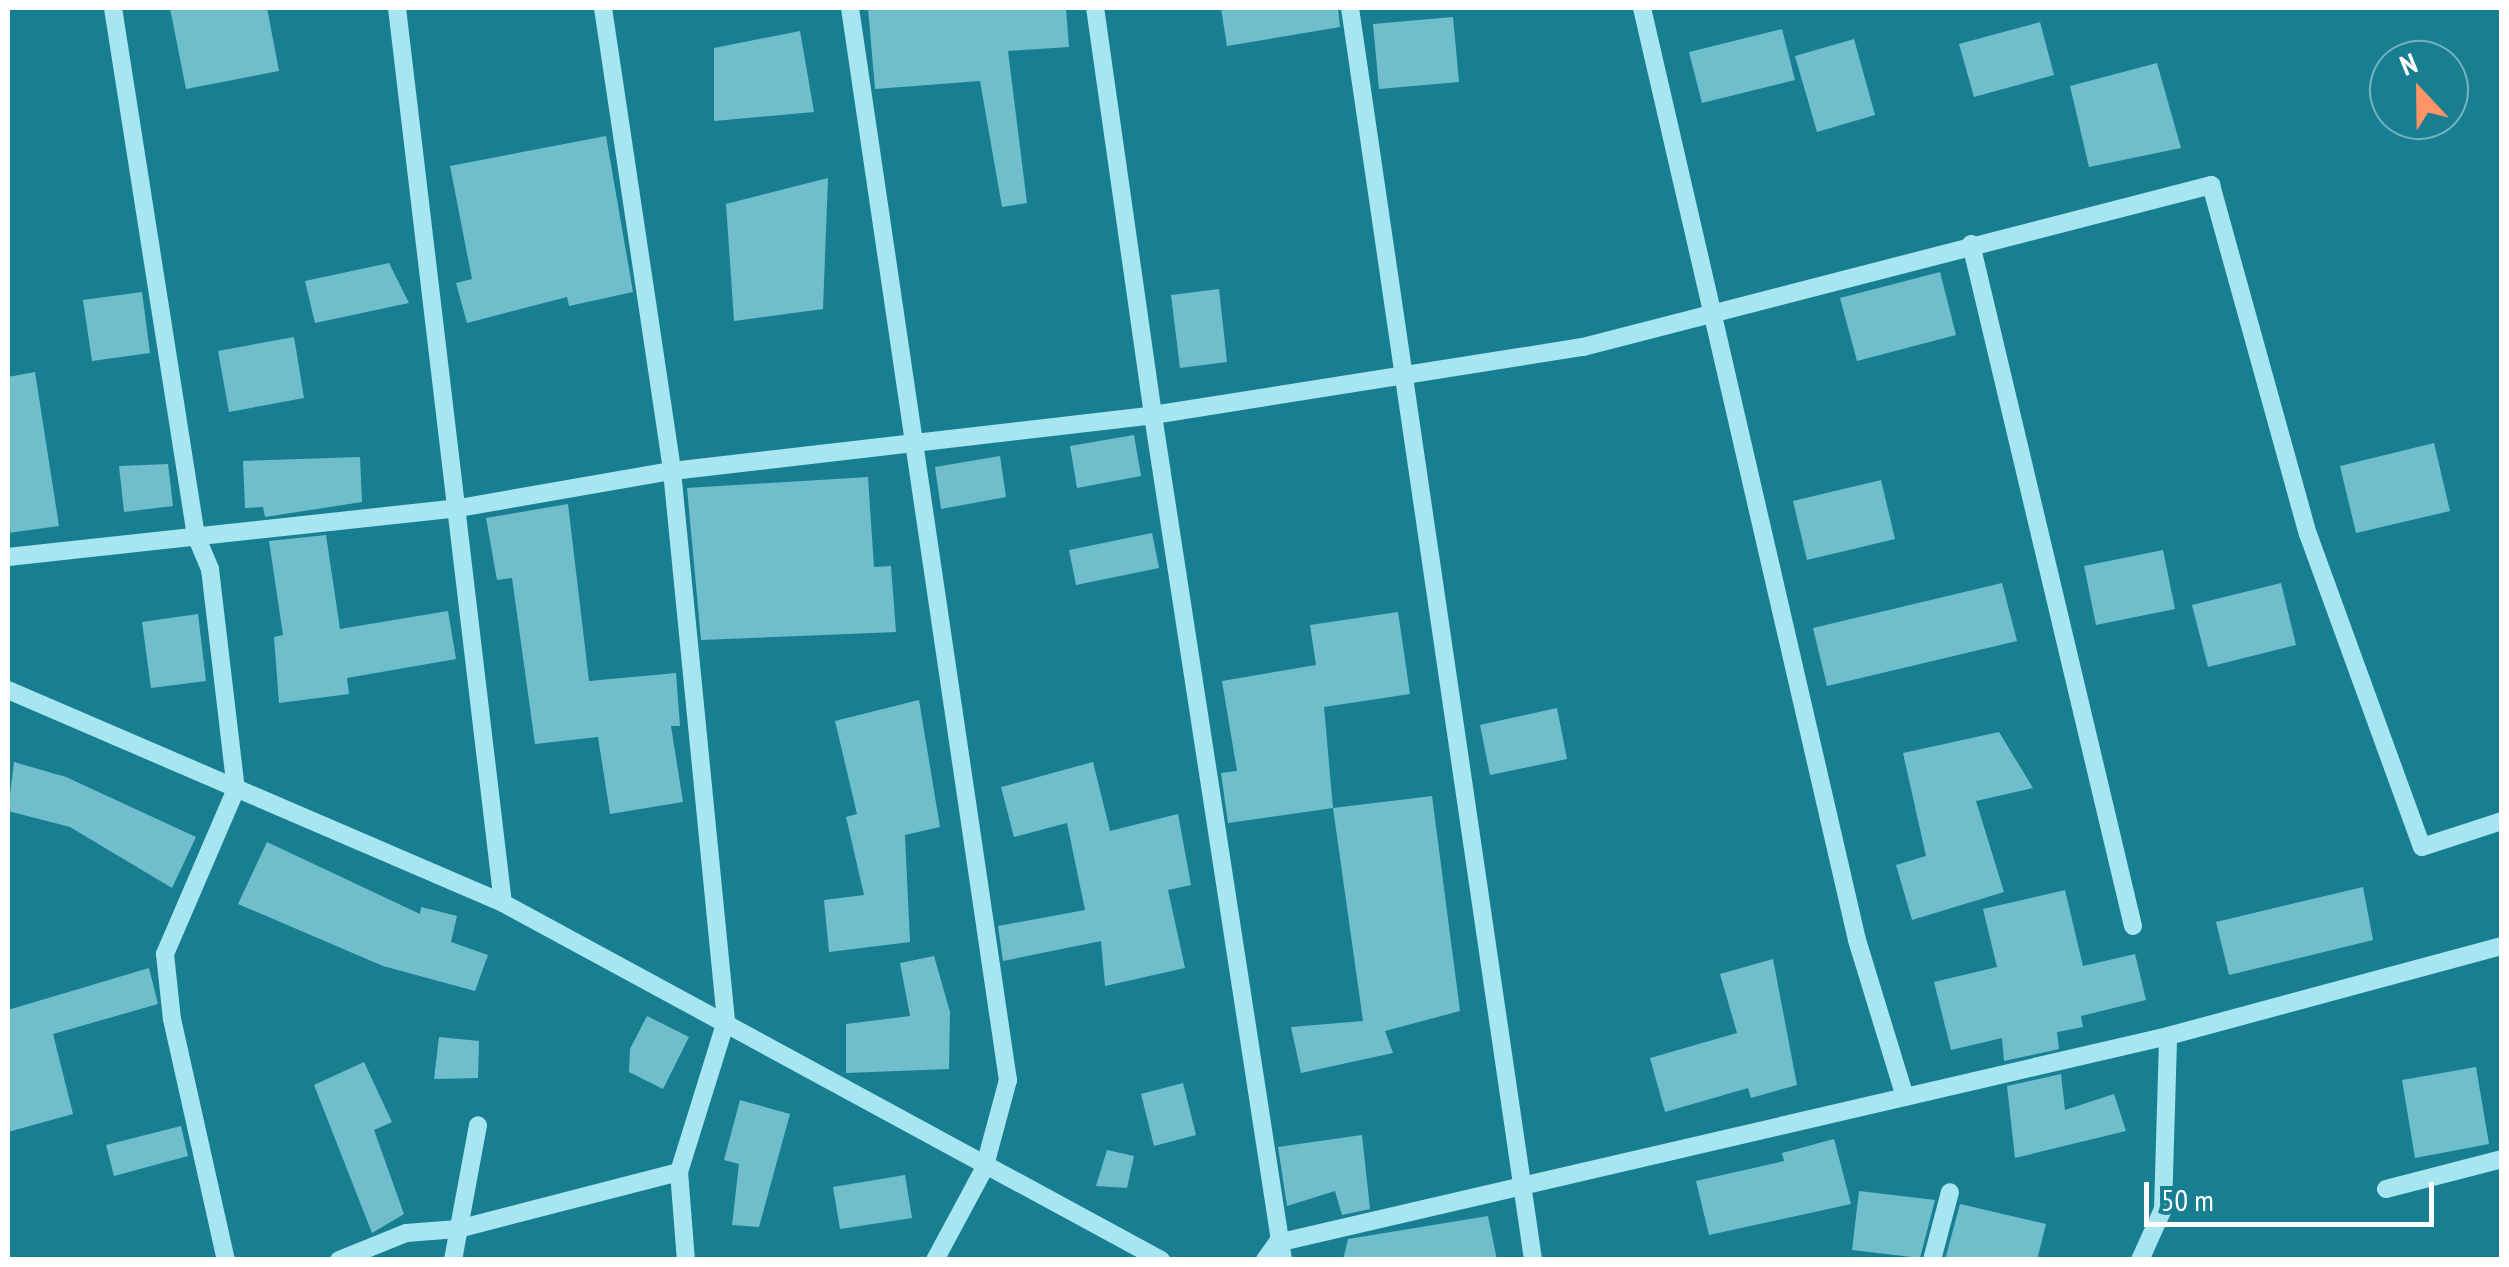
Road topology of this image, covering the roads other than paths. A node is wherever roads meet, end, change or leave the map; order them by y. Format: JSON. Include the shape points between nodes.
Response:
{"nodes":[{"id":1,"x":114,"y":8,"type":"edge"},
{"id":2,"x":397,"y":8,"type":"edge"},
{"id":3,"x":603,"y":8,"type":"edge"},
{"id":4,"x":850,"y":8,"type":"edge"},
{"id":5,"x":1095,"y":8,"type":"edge"},
{"id":6,"x":1350,"y":8,"type":"edge"},
{"id":7,"x":1642,"y":8,"type":"edge"},
{"id":8,"x":1971,"y":244,"type":"junction"},
{"id":9,"x":1709,"y":318,"type":"junction"},
{"id":10,"x":1406,"y":373,"type":"junction"},
{"id":11,"x":1152,"y":416,"type":"junction"},
{"id":12,"x":919,"y":444,"type":"junction"},
{"id":13,"x":672,"y":472,"type":"junction"},
{"id":14,"x":459,"y":508,"type":"junction"},
{"id":15,"x":196,"y":536,"type":"junction"},
{"id":16,"x":8,"y":557,"type":"edge"},
{"id":17,"x":8,"y":690,"type":"edge"},
{"id":18,"x":236,"y":789,"type":"junction"},
{"id":19,"x":2502,"y":821,"type":"edge"},
{"id":20,"x":504,"y":903,"type":"junction"},
{"id":21,"x":2132,"y":926,"type":"dead end"},
{"id":22,"x":2502,"y":946,"type":"edge"},
{"id":23,"x":726,"y":1022,"type":"junction"},
{"id":24,"x":2168,"y":1036,"type":"junction"},
{"id":25,"x":1905,"y":1097,"type":"junction"},
{"id":26,"x":478,"y":1125,"type":"dead end"},
{"id":27,"x":2502,"y":1159,"type":"edge"},
{"id":28,"x":984,"y":1169,"type":"junction"},
{"id":29,"x":679,"y":1172,"type":"junction"},
{"id":30,"x":1522,"y":1186,"type":"junction"},
{"id":31,"x":2386,"y":1189,"type":"dead end"},
{"id":32,"x":1950,"y":1192,"type":"dead end"},
{"id":33,"x":458,"y":1229,"type":"junction"},
{"id":34,"x":1280,"y":1252,"type":"edge"},
{"id":35,"x":226,"y":1260,"type":"edge"},
{"id":36,"x":338,"y":1260,"type":"edge"},
{"id":37,"x":453,"y":1260,"type":"edge"},
{"id":38,"x":686,"y":1260,"type":"edge"},
{"id":39,"x":935,"y":1260,"type":"edge"},
{"id":40,"x":1160,"y":1260,"type":"edge"},
{"id":41,"x":1265,"y":1260,"type":"edge"},
{"id":42,"x":1533,"y":1260,"type":"edge"},
{"id":43,"x":1932,"y":1260,"type":"edge"},
{"id":44,"x":2140,"y":1260,"type":"edge"}],
"edges":[{"from":1,"to":15,"type":"street"},
{"from":2,"to":14,"type":"street"},
{"from":3,"to":13,"type":"street"},
{"from":4,"to":12,"type":"street"},
{"from":5,"to":11,"type":"street"},
{"from":6,"to":10,"type":"street"},
{"from":7,"to":9,"type":"street"},
{"from":8,"to":9,"type":"street"},
{"from":8,"to":19,"type":"street","via":[[2212,185],[2308,534],[2422,847]]},
{"from":8,"to":21,"type":"street"},
{"from":9,"to":10,"type":"street","via":[[1583,347]]},
{"from":9,"to":25,"type":"street","via":[[1856,940]]},
{"from":10,"to":11,"type":"street"},
{"from":10,"to":30,"type":"street"},
{"from":11,"to":12,"type":"street"},
{"from":11,"to":34,"type":"street"},
{"from":12,"to":13,"type":"street"},
{"from":12,"to":28,"type":"street","via":[[1008,1080]]},
{"from":13,"to":14,"type":"street"},
{"from":13,"to":23,"type":"street"},
{"from":14,"to":15,"type":"street"},
{"from":14,"to":20,"type":"street"},
{"from":15,"to":16,"type":"street"},
{"from":15,"to":18,"type":"street","via":[[210,570]]},
{"from":17,"to":18,"type":"street"},
{"from":18,"to":20,"type":"street"},
{"from":18,"to":35,"type":"street","via":[[165,954]]},
{"from":20,"to":23,"type":"street"},
{"from":22,"to":24,"type":"street"},
{"from":23,"to":28,"type":"street"},
{"from":23,"to":29,"type":"street"},
{"from":24,"to":25,"type":"street"},
{"from":24,"to":44,"type":"street","via":[[2163,1209]]},
{"from":25,"to":30,"type":"street"},
{"from":26,"to":33,"type":"street"},
{"from":27,"to":31,"type":"street"},
{"from":28,"to":39,"type":"street"},
{"from":28,"to":40,"type":"street"},
{"from":29,"to":33,"type":"street"},
{"from":29,"to":38,"type":"street"},
{"from":30,"to":34,"type":"street"},
{"from":30,"to":42,"type":"street"},
{"from":32,"to":43,"type":"street"},
{"from":33,"to":36,"type":"street","via":[[406,1233]]},
{"from":33,"to":37,"type":"street"},
{"from":34,"to":41,"type":"street"}]}
